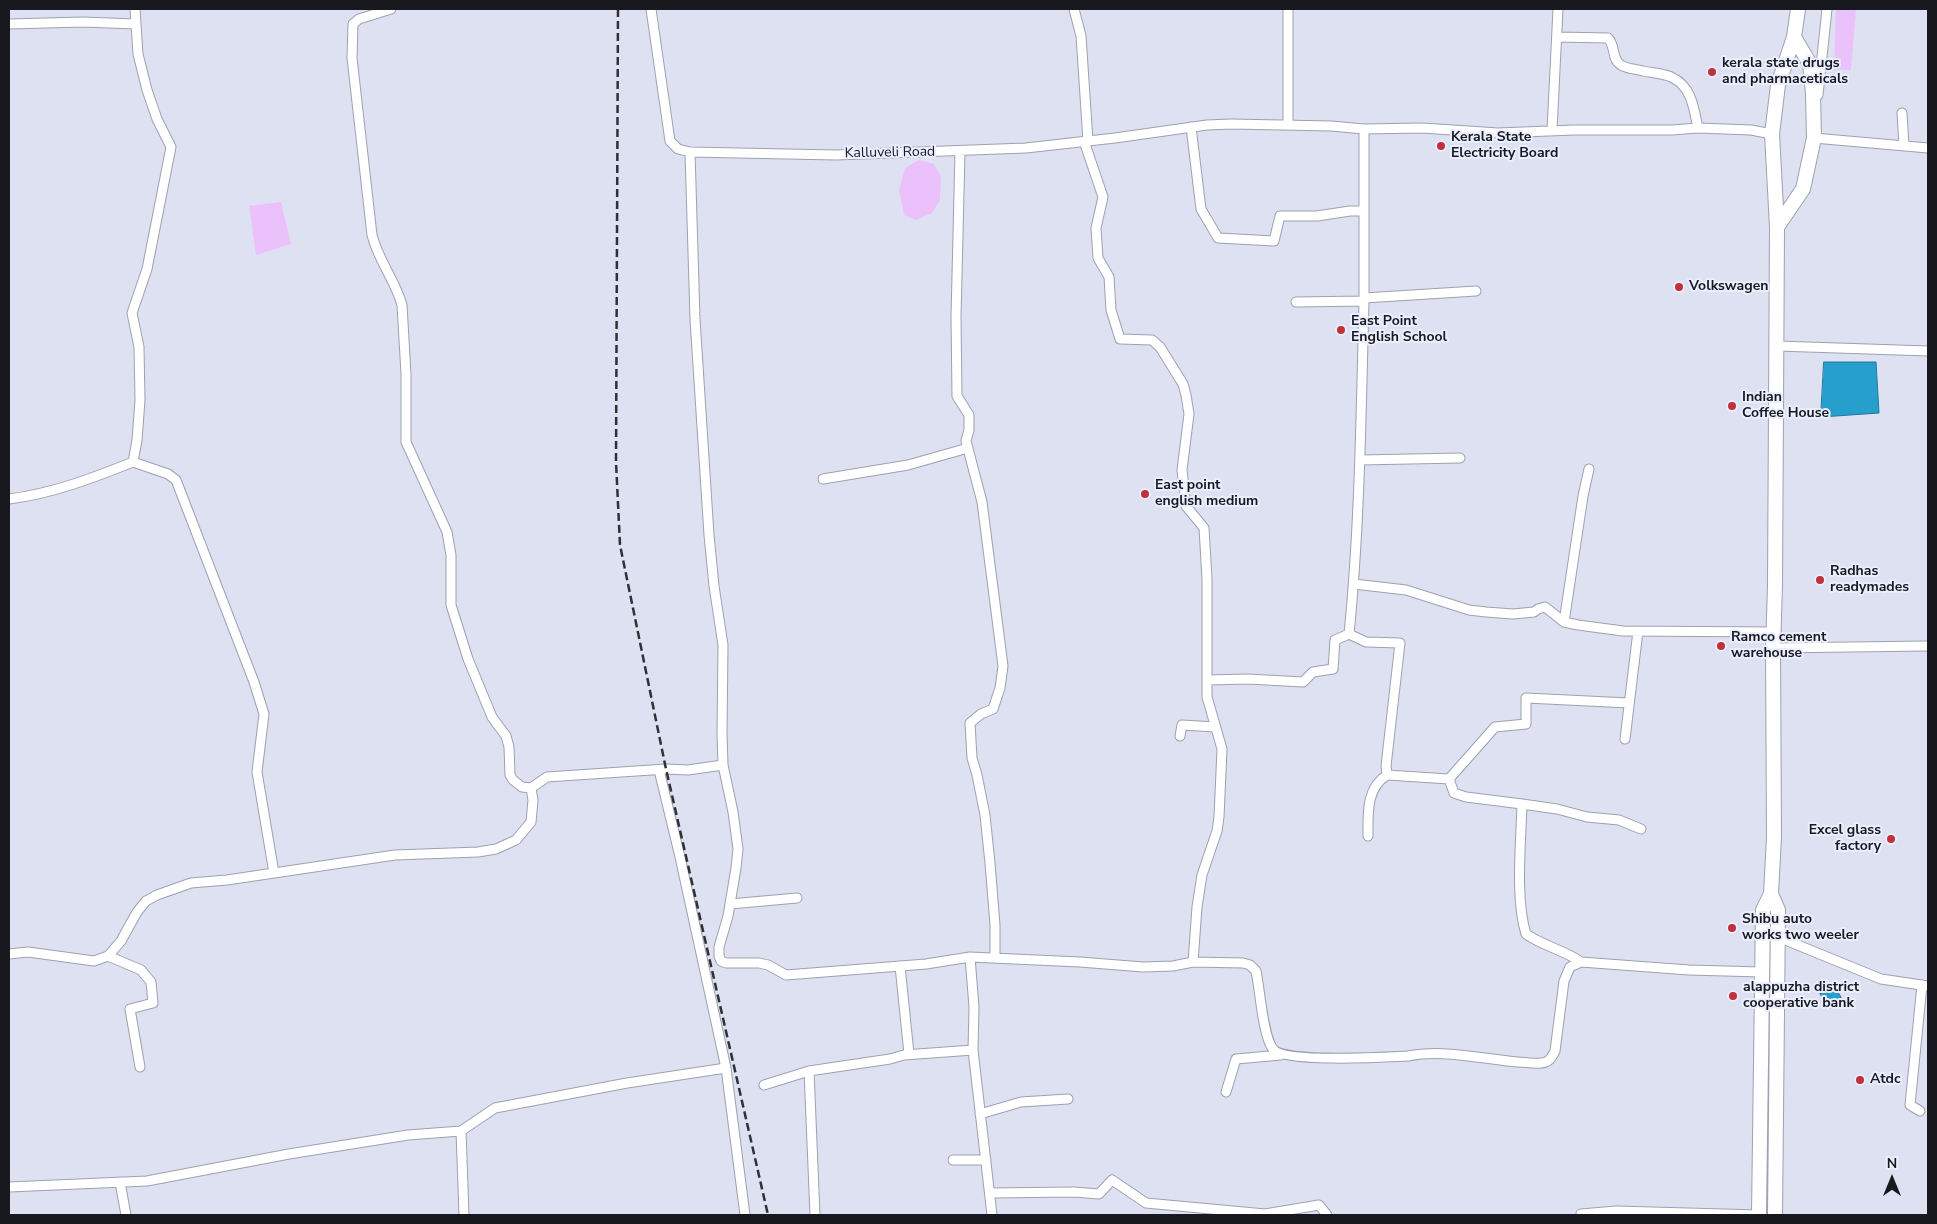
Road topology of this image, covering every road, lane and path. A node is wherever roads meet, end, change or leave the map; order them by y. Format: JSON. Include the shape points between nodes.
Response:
{"nodes":[{"id":1,"x":135,"y":9,"type":"edge"},
{"id":2,"x":391,"y":9,"type":"edge"},
{"id":3,"x":651,"y":9,"type":"edge"},
{"id":4,"x":1074,"y":9,"type":"edge"},
{"id":5,"x":1288,"y":9,"type":"edge"},
{"id":6,"x":1558,"y":9,"type":"edge"},
{"id":7,"x":1798,"y":9,"type":"edge"},
{"id":8,"x":1826,"y":9,"type":"edge"},
{"id":9,"x":9,"y":24,"type":"edge"},
{"id":10,"x":135,"y":24,"type":"junction"},
{"id":11,"x":1557,"y":37,"type":"junction"},
{"id":12,"x":1794,"y":37,"type":"junction"},
{"id":13,"x":1902,"y":113,"type":"dead end"},
{"id":14,"x":1288,"y":125,"type":"junction"},
{"id":15,"x":1191,"y":127,"type":"junction"},
{"id":16,"x":1698,"y":128,"type":"junction"},
{"id":17,"x":1364,"y":129,"type":"junction"},
{"id":18,"x":1552,"y":130,"type":"junction"},
{"id":19,"x":1772,"y":134,"type":"junction"},
{"id":20,"x":1814,"y":138,"type":"junction"},
{"id":21,"x":1086,"y":141,"type":"junction"},
{"id":22,"x":1904,"y":146,"type":"junction"},
{"id":23,"x":1928,"y":148,"type":"edge"},
{"id":24,"x":690,"y":152,"type":"junction"},
{"id":25,"x":960,"y":152,"type":"junction"},
{"id":26,"x":1364,"y":211,"type":"junction"},
{"id":27,"x":1777,"y":226,"type":"junction"},
{"id":28,"x":1476,"y":291,"type":"dead end"},
{"id":29,"x":1364,"y":300,"type":"junction"},
{"id":30,"x":1296,"y":302,"type":"dead end"},
{"id":31,"x":1777,"y":346,"type":"junction"},
{"id":32,"x":1928,"y":351,"type":"edge"},
{"id":33,"x":968,"y":448,"type":"junction"},
{"id":34,"x":1460,"y":458,"type":"dead end"},
{"id":35,"x":1360,"y":460,"type":"junction"},
{"id":36,"x":133,"y":462,"type":"junction"},
{"id":37,"x":1590,"y":469,"type":"dead end"},
{"id":38,"x":822,"y":479,"type":"dead end"},
{"id":39,"x":9,"y":498,"type":"edge"},
{"id":40,"x":1354,"y":584,"type":"junction"},
{"id":41,"x":1564,"y":622,"type":"junction"},
{"id":42,"x":1638,"y":631,"type":"junction"},
{"id":43,"x":1774,"y":632,"type":"junction"},
{"id":44,"x":1349,"y":634,"type":"junction"},
{"id":45,"x":1928,"y":646,"type":"edge"},
{"id":46,"x":1773,"y":648,"type":"junction"},
{"id":47,"x":1207,"y":680,"type":"junction"},
{"id":48,"x":1629,"y":703,"type":"junction"},
{"id":49,"x":1215,"y":727,"type":"junction"},
{"id":50,"x":1180,"y":736,"type":"dead end"},
{"id":51,"x":1625,"y":739,"type":"dead end"},
{"id":52,"x":724,"y":765,"type":"junction"},
{"id":53,"x":659,"y":770,"type":"junction"},
{"id":54,"x":1387,"y":776,"type":"junction"},
{"id":55,"x":1449,"y":779,"type":"junction"},
{"id":56,"x":531,"y":788,"type":"junction"},
{"id":57,"x":1522,"y":804,"type":"junction"},
{"id":58,"x":1641,"y":830,"type":"dead end"},
{"id":59,"x":1368,"y":836,"type":"dead end"},
{"id":60,"x":274,"y":873,"type":"junction"},
{"id":61,"x":1771,"y":894,"type":"junction"},
{"id":62,"x":797,"y":898,"type":"dead end"},
{"id":63,"x":730,"y":904,"type":"junction"},
{"id":64,"x":1778,"y":937,"type":"junction"},
{"id":65,"x":9,"y":954,"type":"edge"},
{"id":66,"x":108,"y":956,"type":"junction"},
{"id":67,"x":970,"y":957,"type":"junction"},
{"id":68,"x":995,"y":958,"type":"junction"},
{"id":69,"x":1577,"y":959,"type":"junction"},
{"id":70,"x":1193,"y":962,"type":"junction"},
{"id":71,"x":900,"y":966,"type":"junction"},
{"id":72,"x":1761,"y":972,"type":"junction"},
{"id":73,"x":1925,"y":985,"type":"edge"},
{"id":74,"x":973,"y":1050,"type":"junction"},
{"id":75,"x":909,"y":1054,"type":"junction"},
{"id":76,"x":1281,"y":1055,"type":"junction"},
{"id":77,"x":140,"y":1066,"type":"dead end"},
{"id":78,"x":726,"y":1068,"type":"junction"},
{"id":79,"x":809,"y":1071,"type":"junction"},
{"id":80,"x":764,"y":1085,"type":"dead end"},
{"id":81,"x":1226,"y":1092,"type":"dead end"},
{"id":82,"x":1068,"y":1099,"type":"dead end"},
{"id":83,"x":1920,"y":1110,"type":"dead end"},
{"id":84,"x":980,"y":1114,"type":"junction"},
{"id":85,"x":461,"y":1131,"type":"junction"},
{"id":86,"x":953,"y":1160,"type":"dead end"},
{"id":87,"x":986,"y":1160,"type":"junction"},
{"id":88,"x":120,"y":1182,"type":"junction"},
{"id":89,"x":9,"y":1187,"type":"edge"},
{"id":90,"x":990,"y":1193,"type":"junction"},
{"id":91,"x":126,"y":1215,"type":"edge"},
{"id":92,"x":464,"y":1215,"type":"edge"},
{"id":93,"x":745,"y":1215,"type":"edge"},
{"id":94,"x":815,"y":1215,"type":"edge"},
{"id":95,"x":992,"y":1215,"type":"edge"},
{"id":96,"x":1327,"y":1215,"type":"edge"},
{"id":97,"x":1581,"y":1215,"type":"edge"},
{"id":98,"x":1759,"y":1215,"type":"edge"},
{"id":99,"x":1775,"y":1215,"type":"edge"}],
"edges":[{"from":1,"to":10,"type":"street"},
{"from":2,"to":56,"type":"street","via":[[352,24],[352,58],[372,235],[376,252],[402,305],[406,442],[447,532],[452,605],[468,659],[492,717],[506,736],[510,775],[522,787]]},
{"from":3,"to":24,"type":"street","via":[[670,141],[678,149]]},
{"from":4,"to":21,"type":"street","via":[[1081,36]]},
{"from":5,"to":14,"type":"street"},
{"from":6,"to":11,"type":"street"},
{"from":7,"to":12,"type":"highway"},
{"from":8,"to":20,"type":"street"},
{"from":9,"to":10,"type":"street"},
{"from":10,"to":36,"type":"street","via":[[147,90],[172,147],[147,269],[132,313],[139,348],[140,400]]},
{"from":11,"to":16,"type":"street","via":[[1608,38],[1619,64],[1673,77],[1685,86]]},
{"from":11,"to":18,"type":"street"},
{"from":12,"to":19,"type":"highway","via":[[1778,85]]},
{"from":12,"to":20,"type":"highway","via":[[1810,64]]},
{"from":13,"to":22,"type":"street"},
{"from":14,"to":15,"type":"street","name":"Kalluveli Road"},
{"from":14,"to":17,"type":"street","name":"Kalluveli Road"},
{"from":15,"to":21,"type":"street","name":"Kalluveli Road"},
{"from":15,"to":26,"type":"street","via":[[1201,208],[1218,238],[1274,241],[1280,216]]},
{"from":16,"to":18,"type":"street","name":"Kalluveli Road"},
{"from":16,"to":19,"type":"street","name":"Kalluveli Road"},
{"from":17,"to":18,"type":"street","name":"Kalluveli Road","via":[[1422,128],[1498,133]]},
{"from":17,"to":26,"type":"street"},
{"from":19,"to":27,"type":"highway"},
{"from":20,"to":22,"type":"street"},
{"from":20,"to":27,"type":"highway","via":[[1803,189]]},
{"from":21,"to":25,"type":"street","name":"Kalluveli Road"},
{"from":21,"to":47,"type":"street","via":[[1103,197],[1096,228],[1098,258],[1109,277],[1111,310],[1120,339],[1152,340],[1160,347],[1183,384],[1186,395],[1189,414],[1182,470],[1186,506],[1204,528],[1206,543]]},
{"from":22,"to":23,"type":"street"},
{"from":24,"to":25,"type":"street","name":"Kalluveli Road","via":[[836,155]]},
{"from":24,"to":52,"type":"street","via":[[695,319],[708,516],[723,645]]},
{"from":25,"to":33,"type":"street","via":[[956,379],[957,396],[969,415]]},
{"from":26,"to":29,"type":"street"},
{"from":27,"to":31,"type":"highway"},
{"from":28,"to":29,"type":"street"},
{"from":29,"to":30,"type":"street"},
{"from":29,"to":35,"type":"street"},
{"from":31,"to":32,"type":"street"},
{"from":31,"to":43,"type":"highway"},
{"from":33,"to":38,"type":"street","via":[[908,465]]},
{"from":33,"to":68,"type":"street","via":[[982,502],[1003,666],[993,708],[970,723],[972,758],[985,815],[996,925]]},
{"from":34,"to":35,"type":"street"},
{"from":35,"to":40,"type":"street"},
{"from":36,"to":39,"type":"street","via":[[87,480]]},
{"from":36,"to":60,"type":"street","via":[[176,480],[254,682],[264,714],[257,772]]},
{"from":37,"to":41,"type":"street"},
{"from":40,"to":41,"type":"street","via":[[1406,590],[1469,610],[1513,614],[1546,607]]},
{"from":40,"to":44,"type":"street"},
{"from":41,"to":42,"type":"street"},
{"from":42,"to":43,"type":"street"},
{"from":42,"to":48,"type":"street"},
{"from":43,"to":46,"type":"highway"},
{"from":44,"to":47,"type":"street","via":[[1335,640],[1333,669],[1313,672],[1303,682]]},
{"from":44,"to":54,"type":"street","via":[[1366,642],[1400,643]]},
{"from":45,"to":46,"type":"street"},
{"from":46,"to":61,"type":"highway","via":[[1774,837]]},
{"from":47,"to":49,"type":"street","via":[[1207,697]]},
{"from":48,"to":51,"type":"street"},
{"from":48,"to":55,"type":"street","via":[[1526,698],[1526,724],[1495,726]]},
{"from":49,"to":50,"type":"street","via":[[1182,725]]},
{"from":49,"to":70,"type":"street","via":[[1222,749],[1220,817],[1202,875]]},
{"from":52,"to":53,"type":"street"},
{"from":52,"to":63,"type":"street","via":[[738,849]]},
{"from":53,"to":56,"type":"street","via":[[547,777]]},
{"from":53,"to":78,"type":"street"},
{"from":54,"to":55,"type":"street"},
{"from":54,"to":59,"type":"street","via":[[1378,781],[1368,806]]},
{"from":55,"to":57,"type":"street","via":[[1454,793]]},
{"from":56,"to":60,"type":"street","via":[[531,822],[516,840],[496,849],[394,855]]},
{"from":57,"to":58,"type":"street","via":[[1620,820]]},
{"from":57,"to":69,"type":"street","via":[[1520,902],[1526,934],[1538,943]]},
{"from":60,"to":66,"type":"street","via":[[191,883],[157,895],[146,901],[137,912],[121,941]]},
{"from":61,"to":64,"type":"highway","via":[[1778,910]]},
{"from":61,"to":72,"type":"highway","via":[[1763,910]]},
{"from":62,"to":63,"type":"street"},
{"from":63,"to":71,"type":"street","via":[[719,947],[719,956],[726,964],[759,963],[786,975]]},
{"from":64,"to":73,"type":"street","via":[[1881,979]]},
{"from":64,"to":99,"type":"highway"},
{"from":65,"to":66,"type":"street","via":[[28,952],[94,961]]},
{"from":66,"to":77,"type":"street","via":[[141,970],[151,982],[153,1003],[130,1009]]},
{"from":67,"to":68,"type":"street"},
{"from":67,"to":71,"type":"street"},
{"from":67,"to":74,"type":"street"},
{"from":68,"to":70,"type":"street","via":[[1143,967]]},
{"from":69,"to":72,"type":"street","via":[[1680,969]]},
{"from":69,"to":76,"type":"street","via":[[1564,981],[1555,1051],[1551,1059],[1543,1063],[1422,1053],[1313,1058]]},
{"from":70,"to":76,"type":"street","via":[[1250,965],[1256,972],[1268,1040],[1274,1051]]},
{"from":71,"to":75,"type":"street"},
{"from":72,"to":98,"type":"highway"},
{"from":73,"to":83,"type":"street","via":[[1910,1105]]},
{"from":74,"to":75,"type":"street"},
{"from":74,"to":84,"type":"street"},
{"from":75,"to":79,"type":"street"},
{"from":76,"to":81,"type":"street","via":[[1236,1060]]},
{"from":78,"to":85,"type":"street","via":[[495,1108]]},
{"from":78,"to":93,"type":"street"},
{"from":79,"to":80,"type":"street"},
{"from":79,"to":94,"type":"street"},
{"from":82,"to":84,"type":"street","via":[[1021,1102]]},
{"from":84,"to":87,"type":"street"},
{"from":85,"to":88,"type":"street","via":[[399,1136],[147,1181]]},
{"from":85,"to":92,"type":"street"},
{"from":86,"to":87,"type":"street"},
{"from":87,"to":90,"type":"street"},
{"from":88,"to":89,"type":"street"},
{"from":88,"to":91,"type":"street"},
{"from":90,"to":95,"type":"street"},
{"from":90,"to":96,"type":"street","via":[[1100,1194],[1112,1180],[1146,1203],[1265,1214],[1319,1205]]},
{"from":97,"to":98,"type":"street","via":[[1616,1211]]}]}
